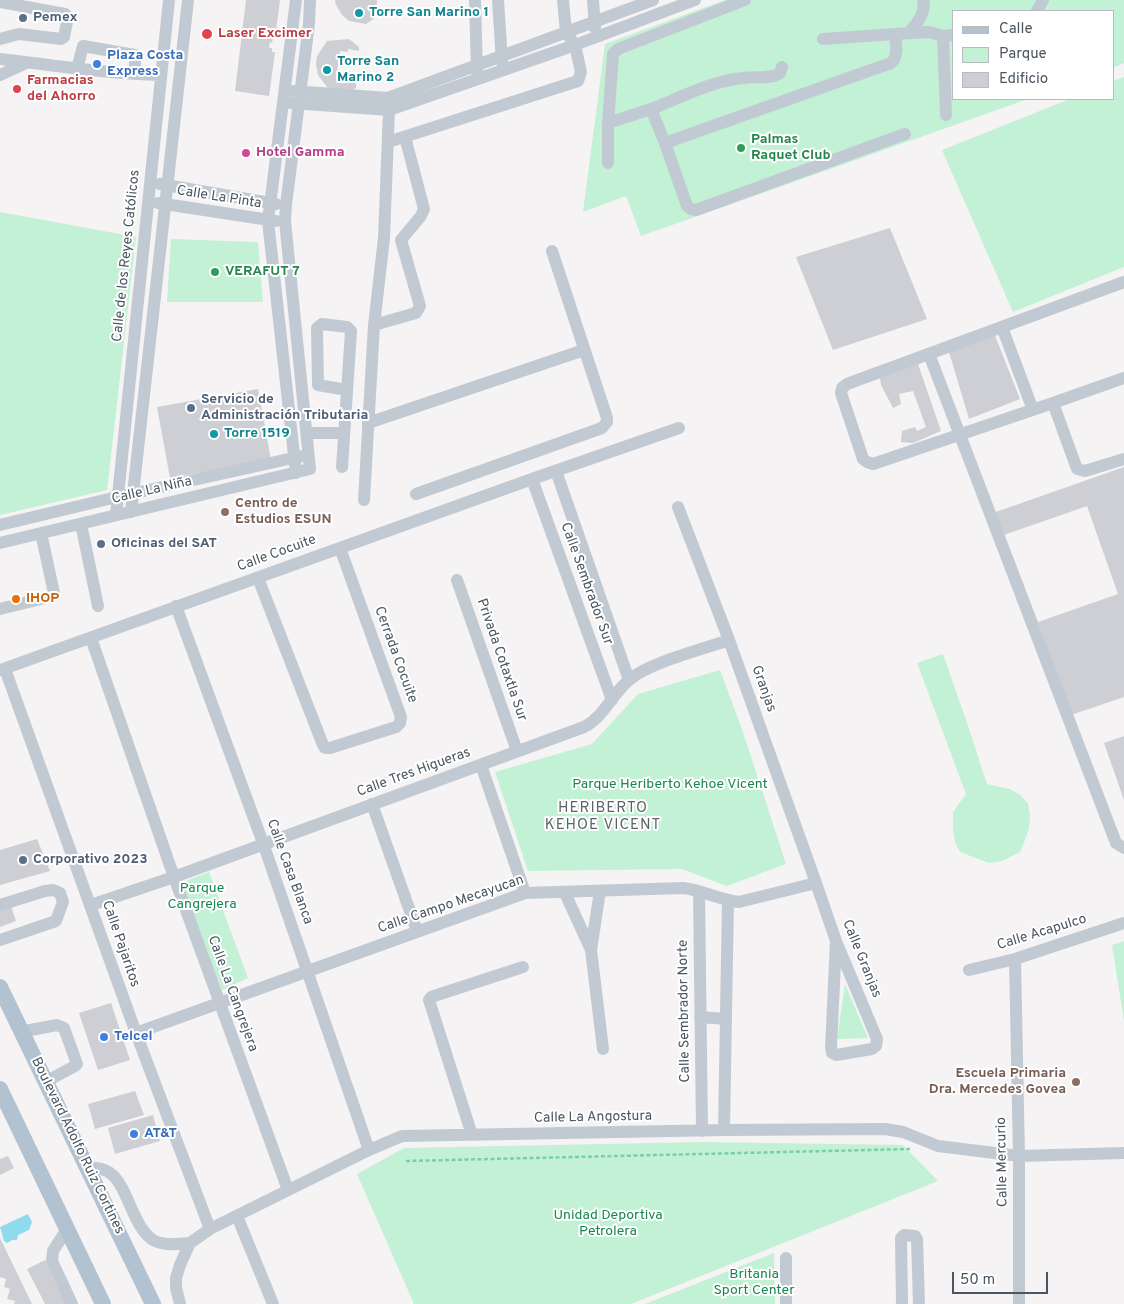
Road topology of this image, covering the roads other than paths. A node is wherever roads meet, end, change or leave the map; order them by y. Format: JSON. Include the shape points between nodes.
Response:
{"nodes":[{"id":1,"x":169,"y":0,"type":"edge"},
{"id":2,"x":188,"y":0,"type":"edge"},
{"id":3,"x":296,"y":0,"type":"edge"},
{"id":4,"x":310,"y":0,"type":"edge"},
{"id":5,"x":475,"y":0,"type":"edge"},
{"id":6,"x":498,"y":0,"type":"edge"},
{"id":7,"x":563,"y":0,"type":"edge"},
{"id":8,"x":593,"y":0,"type":"edge"},
{"id":9,"x":654,"y":0,"type":"edge"},
{"id":10,"x":745,"y":0,"type":"edge"},
{"id":11,"x":922,"y":0,"type":"edge"},
{"id":12,"x":690,"y":1,"type":"edge"},
{"id":13,"x":0,"y":2,"type":"edge"},
{"id":14,"x":657,"y":14,"type":"junction"},
{"id":15,"x":922,"y":15,"type":"junction"},
{"id":16,"x":294,"y":22,"type":"junction"},
{"id":17,"x":595,"y":22,"type":"junction"},
{"id":18,"x":309,"y":24,"type":"junction"},
{"id":19,"x":566,"y":32,"type":"junction"},
{"id":20,"x":929,"y":32,"type":"junction"},
{"id":21,"x":909,"y":33,"type":"junction"},
{"id":22,"x":895,"y":34,"type":"junction"},
{"id":23,"x":948,"y":35,"type":"edge"},
{"id":24,"x":596,"y":36,"type":"junction"},
{"id":25,"x":0,"y":39,"type":"edge"},
{"id":26,"x":823,"y":39,"type":"dead end"},
{"id":27,"x":575,"y":44,"type":"junction"},
{"id":28,"x":501,"y":56,"type":"junction"},
{"id":29,"x":0,"y":59,"type":"edge"},
{"id":30,"x":28,"y":62,"type":"junction"},
{"id":31,"x":476,"y":65,"type":"junction"},
{"id":32,"x":782,"y":67,"type":"dead end"},
{"id":33,"x":77,"y":69,"type":"junction"},
{"id":34,"x":503,"y":70,"type":"junction"},
{"id":35,"x":135,"y":74,"type":"junction"},
{"id":36,"x":0,"y":75,"type":"edge"},
{"id":37,"x":161,"y":75,"type":"junction"},
{"id":38,"x":478,"y":79,"type":"junction"},
{"id":39,"x":284,"y":90,"type":"junction"},
{"id":40,"x":300,"y":98,"type":"junction"},
{"id":41,"x":284,"y":103,"type":"junction"},
{"id":42,"x":389,"y":104,"type":"junction"},
{"id":43,"x":651,"y":109,"type":"junction"},
{"id":44,"x":946,"y":114,"type":"dead end"},
{"id":45,"x":608,"y":123,"type":"junction"},
{"id":46,"x":905,"y":134,"type":"dead end"},
{"id":47,"x":405,"y":137,"type":"junction"},
{"id":48,"x":388,"y":142,"type":"junction"},
{"id":49,"x":665,"y":143,"type":"junction"},
{"id":50,"x":608,"y":163,"type":"dead end"},
{"id":51,"x":150,"y":182,"type":"junction"},
{"id":52,"x":167,"y":186,"type":"junction"},
{"id":53,"x":148,"y":202,"type":"junction"},
{"id":54,"x":269,"y":203,"type":"junction"},
{"id":55,"x":164,"y":204,"type":"junction"},
{"id":56,"x":286,"y":204,"type":"junction"},
{"id":57,"x":268,"y":221,"type":"junction"},
{"id":58,"x":285,"y":222,"type":"junction"},
{"id":59,"x":384,"y":238,"type":"junction"},
{"id":60,"x":400,"y":240,"type":"junction"},
{"id":61,"x":552,"y":251,"type":"dead end"},
{"id":62,"x":1124,"y":282,"type":"edge"},
{"id":63,"x":374,"y":325,"type":"junction"},
{"id":64,"x":1002,"y":327,"type":"junction"},
{"id":65,"x":584,"y":350,"type":"junction"},
{"id":66,"x":929,"y":354,"type":"junction"},
{"id":67,"x":1124,"y":378,"type":"edge"},
{"id":68,"x":347,"y":390,"type":"junction"},
{"id":69,"x":1053,"y":404,"type":"junction"},
{"id":70,"x":1033,"y":410,"type":"junction"},
{"id":71,"x":368,"y":423,"type":"junction"},
{"id":72,"x":679,"y":428,"type":"dead end"},
{"id":73,"x":307,"y":433,"type":"junction"},
{"id":74,"x":344,"y":433,"type":"junction"},
{"id":75,"x":961,"y":433,"type":"junction"},
{"id":76,"x":309,"y":454,"type":"junction"},
{"id":77,"x":294,"y":458,"type":"junction"},
{"id":78,"x":1124,"y":459,"type":"edge"},
{"id":79,"x":342,"y":468,"type":"dead end"},
{"id":80,"x":556,"y":471,"type":"junction"},
{"id":81,"x":296,"y":473,"type":"junction"},
{"id":82,"x":532,"y":479,"type":"junction"},
{"id":83,"x":133,"y":494,"type":"junction"},
{"id":84,"x":416,"y":494,"type":"dead end"},
{"id":85,"x":117,"y":497,"type":"junction"},
{"id":86,"x":364,"y":500,"type":"dead end"},
{"id":87,"x":678,"y":507,"type":"dead end"},
{"id":88,"x":131,"y":512,"type":"junction"},
{"id":89,"x":116,"y":515,"type":"junction"},
{"id":90,"x":81,"y":524,"type":"junction"},
{"id":91,"x":0,"y":525,"type":"edge"},
{"id":92,"x":41,"y":533,"type":"junction"},
{"id":93,"x":0,"y":543,"type":"edge"},
{"id":94,"x":340,"y":548,"type":"junction"},
{"id":95,"x":258,"y":578,"type":"junction"},
{"id":96,"x":456,"y":580,"type":"dead end"},
{"id":97,"x":98,"y":606,"type":"dead end"},
{"id":98,"x":176,"y":606,"type":"junction"},
{"id":99,"x":0,"y":609,"type":"edge"},
{"id":100,"x":91,"y":638,"type":"junction"},
{"id":101,"x":729,"y":640,"type":"junction"},
{"id":102,"x":3,"y":670,"type":"edge"},
{"id":103,"x":629,"y":680,"type":"junction"},
{"id":104,"x":612,"y":700,"type":"junction"},
{"id":105,"x":517,"y":751,"type":"junction"},
{"id":106,"x":481,"y":765,"type":"junction"},
{"id":107,"x":372,"y":804,"type":"junction"},
{"id":108,"x":264,"y":843,"type":"junction"},
{"id":109,"x":1124,"y":848,"type":"edge"},
{"id":110,"x":174,"y":877,"type":"junction"},
{"id":111,"x":816,"y":883,"type":"junction"},
{"id":112,"x":600,"y":891,"type":"junction"},
{"id":113,"x":699,"y":892,"type":"junction"},
{"id":114,"x":525,"y":893,"type":"junction"},
{"id":115,"x":565,"y":893,"type":"junction"},
{"id":116,"x":728,"y":901,"type":"junction"},
{"id":117,"x":0,"y":905,"type":"edge"},
{"id":118,"x":91,"y":905,"type":"junction"},
{"id":119,"x":1124,"y":923,"type":"edge"},
{"id":120,"x":417,"y":932,"type":"junction"},
{"id":121,"x":0,"y":940,"type":"edge"},
{"id":122,"x":836,"y":941,"type":"junction"},
{"id":123,"x":591,"y":950,"type":"junction"},
{"id":124,"x":1015,"y":959,"type":"junction"},
{"id":125,"x":523,"y":967,"type":"dead end"},
{"id":126,"x":969,"y":970,"type":"dead end"},
{"id":127,"x":308,"y":971,"type":"junction"},
{"id":128,"x":0,"y":987,"type":"edge"},
{"id":129,"x":219,"y":1003,"type":"junction"},
{"id":130,"x":700,"y":1017,"type":"junction"},
{"id":131,"x":726,"y":1019,"type":"junction"},
{"id":132,"x":20,"y":1032,"type":"junction"},
{"id":133,"x":136,"y":1033,"type":"junction"},
{"id":134,"x":603,"y":1049,"type":"dead end"},
{"id":135,"x":45,"y":1082,"type":"junction"},
{"id":136,"x":2,"y":1099,"type":"edge"},
{"id":137,"x":724,"y":1130,"type":"junction"},
{"id":138,"x":702,"y":1131,"type":"junction"},
{"id":139,"x":472,"y":1135,"type":"junction"},
{"id":140,"x":369,"y":1150,"type":"junction"},
{"id":141,"x":1124,"y":1153,"type":"edge"},
{"id":142,"x":1018,"y":1156,"type":"junction"},
{"id":143,"x":88,"y":1166,"type":"junction"},
{"id":144,"x":288,"y":1190,"type":"junction"},
{"id":145,"x":237,"y":1216,"type":"junction"},
{"id":146,"x":210,"y":1229,"type":"junction"},
{"id":147,"x":67,"y":1230,"type":"junction"},
{"id":148,"x":190,"y":1243,"type":"junction"},
{"id":149,"x":786,"y":1258,"type":"dead end"},
{"id":150,"x":72,"y":1304,"type":"edge"},
{"id":151,"x":103,"y":1304,"type":"edge"},
{"id":152,"x":154,"y":1304,"type":"edge"},
{"id":153,"x":180,"y":1304,"type":"edge"},
{"id":154,"x":272,"y":1304,"type":"edge"},
{"id":155,"x":786,"y":1304,"type":"edge"},
{"id":156,"x":902,"y":1304,"type":"edge"},
{"id":157,"x":919,"y":1304,"type":"edge"},
{"id":158,"x":1019,"y":1304,"type":"edge"}],
"edges":[{"from":1,"to":37,"type":"street","name":"Calle de los Reyes Católicos"},
{"from":2,"to":52,"type":"street"},
{"from":3,"to":16,"type":"street"},
{"from":4,"to":18,"type":"street"},
{"from":5,"to":31,"type":"street"},
{"from":6,"to":28,"type":"street"},
{"from":7,"to":19,"type":"street"},
{"from":8,"to":17,"type":"street"},
{"from":9,"to":14,"type":"street"},
{"from":9,"to":17,"type":"street"},
{"from":10,"to":45,"type":"street","via":[[618,49],[613,54]]},
{"from":11,"to":15,"type":"street"},
{"from":12,"to":14,"type":"street"},
{"from":13,"to":25,"type":"street","via":[[68,17],[61,39],[19,34]]},
{"from":14,"to":24,"type":"street"},
{"from":15,"to":20,"type":"street"},
{"from":15,"to":21,"type":"street"},
{"from":16,"to":18,"type":"street"},
{"from":16,"to":39,"type":"street"},
{"from":17,"to":19,"type":"street"},
{"from":17,"to":24,"type":"street"},
{"from":18,"to":40,"type":"street"},
{"from":19,"to":27,"type":"street"},
{"from":19,"to":28,"type":"street"},
{"from":20,"to":21,"type":"street"},
{"from":20,"to":23,"type":"street"},
{"from":21,"to":22,"type":"street"},
{"from":22,"to":26,"type":"street"},
{"from":22,"to":49,"type":"street","via":[[896,56],[891,62]]},
{"from":23,"to":44,"type":"street"},
{"from":24,"to":27,"type":"street"},
{"from":27,"to":34,"type":"street"},
{"from":27,"to":47,"type":"street","via":[[581,72],[578,80]]},
{"from":28,"to":31,"type":"street"},
{"from":28,"to":34,"type":"street"},
{"from":29,"to":30,"type":"street"},
{"from":30,"to":33,"type":"street"},
{"from":30,"to":36,"type":"street"},
{"from":31,"to":38,"type":"street"},
{"from":31,"to":42,"type":"street"},
{"from":32,"to":43,"type":"street","via":[[775,77],[742,78],[719,83]]},
{"from":33,"to":35,"type":"street"},
{"from":33,"to":35,"type":"street","via":[[82,46],[135,55]]},
{"from":34,"to":38,"type":"street"},
{"from":35,"to":37,"type":"street"},
{"from":37,"to":51,"type":"street","name":"Calle de los Reyes Católicos"},
{"from":38,"to":42,"type":"street"},
{"from":39,"to":40,"type":"street"},
{"from":39,"to":41,"type":"street"},
{"from":40,"to":41,"type":"street"},
{"from":40,"to":42,"type":"street"},
{"from":40,"to":56,"type":"street"},
{"from":41,"to":54,"type":"street"},
{"from":42,"to":48,"type":"street"},
{"from":43,"to":45,"type":"street"},
{"from":43,"to":49,"type":"street"},
{"from":45,"to":50,"type":"street"},
{"from":46,"to":49,"type":"street","via":[[696,210],[687,206]]},
{"from":47,"to":48,"type":"street"},
{"from":47,"to":60,"type":"street","via":[[424,208]]},
{"from":48,"to":59,"type":"street"},
{"from":51,"to":52,"type":"street","name":"Calle La Pinta"},
{"from":51,"to":53,"type":"street","name":"Calle de los Reyes Católicos"},
{"from":52,"to":54,"type":"street","name":"Calle La Pinta"},
{"from":52,"to":55,"type":"street"},
{"from":53,"to":55,"type":"street","name":"Calle La Pinta"},
{"from":53,"to":85,"type":"street","name":"Calle de los Reyes Católicos"},
{"from":54,"to":56,"type":"street","name":"Calle La Pinta"},
{"from":54,"to":57,"type":"street"},
{"from":55,"to":57,"type":"street","name":"Calle La Pinta"},
{"from":55,"to":83,"type":"street"},
{"from":56,"to":58,"type":"street"},
{"from":57,"to":58,"type":"street","name":"Calle La Pinta"},
{"from":57,"to":77,"type":"street"},
{"from":58,"to":73,"type":"street"},
{"from":59,"to":60,"type":"street"},
{"from":59,"to":63,"type":"street"},
{"from":60,"to":63,"type":"street","via":[[420,309]]},
{"from":61,"to":65,"type":"street"},
{"from":62,"to":64,"type":"street"},
{"from":63,"to":71,"type":"street"},
{"from":64,"to":66,"type":"street"},
{"from":64,"to":70,"type":"street"},
{"from":65,"to":71,"type":"street"},
{"from":65,"to":84,"type":"street","via":[[607,418],[605,426]]},
{"from":66,"to":75,"type":"street"},
{"from":66,"to":75,"type":"street","via":[[842,388],[841,394],[863,459],[872,464]]},
{"from":67,"to":69,"type":"street"},
{"from":68,"to":68,"type":"street","via":[[350,331],[347,327],[318,325],[318,385]]},
{"from":68,"to":74,"type":"street"},
{"from":69,"to":70,"type":"street"},
{"from":69,"to":78,"type":"street","via":[[1077,469],[1085,471]]},
{"from":70,"to":75,"type":"street"},
{"from":71,"to":86,"type":"street"},
{"from":72,"to":80,"type":"street","name":"Calle Cocuite"},
{"from":73,"to":74,"type":"street"},
{"from":73,"to":76,"type":"street"},
{"from":74,"to":79,"type":"street"},
{"from":75,"to":109,"type":"street","via":[[1116,843]]},
{"from":76,"to":77,"type":"street","name":"Calle La Niña"},
{"from":76,"to":81,"type":"street","name":"Calle La Niña","via":[[310,469]]},
{"from":77,"to":81,"type":"street"},
{"from":77,"to":83,"type":"street","name":"Calle La Niña"},
{"from":80,"to":82,"type":"street","name":"Calle Cocuite"},
{"from":80,"to":103,"type":"street","name":"Calle Sembrador Sur"},
{"from":81,"to":88,"type":"street","name":"Calle La Niña"},
{"from":82,"to":94,"type":"street","name":"Calle Cocuite"},
{"from":82,"to":104,"type":"street","name":"Calle Sembrador Sur"},
{"from":83,"to":85,"type":"street","name":"Calle La Niña"},
{"from":83,"to":88,"type":"street"},
{"from":85,"to":89,"type":"street","name":"Calle de los Reyes Católicos"},
{"from":85,"to":91,"type":"street","name":"Calle La Niña"},
{"from":87,"to":101,"type":"street","name":"Granjas"},
{"from":88,"to":89,"type":"street","name":"Calle La Niña"},
{"from":89,"to":90,"type":"street","name":"Calle La Niña"},
{"from":90,"to":92,"type":"street","name":"Calle La Niña"},
{"from":90,"to":97,"type":"street"},
{"from":92,"to":93,"type":"street","name":"Calle La Niña"},
{"from":92,"to":99,"type":"street","via":[[53,596]]},
{"from":94,"to":95,"type":"street","name":"Calle Cocuite"},
{"from":94,"to":95,"type":"street","name":"Cerrada Cocuite","via":[[401,717],[396,727],[325,748]]},
{"from":95,"to":98,"type":"street","name":"Calle Cocuite"},
{"from":96,"to":105,"type":"street","name":"Privada Cotaxtla Sur"},
{"from":98,"to":100,"type":"street","name":"Calle Cocuite"},
{"from":98,"to":108,"type":"street","name":"Calle Casa Blanca"},
{"from":100,"to":102,"type":"street","name":"Calle Cocuite"},
{"from":100,"to":110,"type":"street","name":"Calle La Cangrejera"},
{"from":101,"to":103,"type":"street","name":"Calle Tres Higueras","via":[[649,668]]},
{"from":101,"to":111,"type":"street","name":"Granjas"},
{"from":102,"to":118,"type":"street","name":"Calle Pajaritos"},
{"from":103,"to":104,"type":"street","name":"Calle Tres Higueras"},
{"from":104,"to":105,"type":"street","name":"Calle Tres Higueras","via":[[590,724]]},
{"from":105,"to":106,"type":"street","name":"Calle Tres Higueras"},
{"from":106,"to":107,"type":"street","name":"Calle Tres Higueras"},
{"from":106,"to":114,"type":"street"},
{"from":107,"to":108,"type":"street","name":"Calle Tres Higueras"},
{"from":107,"to":120,"type":"street"},
{"from":108,"to":110,"type":"street","name":"Calle Tres Higueras"},
{"from":108,"to":127,"type":"street","name":"Calle Casa Blanca"},
{"from":110,"to":118,"type":"street","name":"Calle Tres Higueras"},
{"from":110,"to":129,"type":"street","name":"Calle La Cangrejera"},
{"from":111,"to":116,"type":"street","name":"Calle Campo Mecayucan","via":[[747,901]]},
{"from":111,"to":122,"type":"street","name":"Calle Granjas"},
{"from":112,"to":113,"type":"street","name":"Calle Campo Mecayucan","via":[[683,888]]},
{"from":112,"to":115,"type":"street","name":"Calle Campo Mecayucan"},
{"from":112,"to":123,"type":"street"},
{"from":113,"to":116,"type":"street","name":"Calle Campo Mecayucan"},
{"from":113,"to":130,"type":"street","name":"Calle Sembrador Norte"},
{"from":114,"to":115,"type":"street","name":"Calle Campo Mecayucan"},
{"from":114,"to":120,"type":"street","name":"Calle Campo Mecayucan"},
{"from":115,"to":123,"type":"street"},
{"from":116,"to":131,"type":"street"},
{"from":117,"to":121,"type":"street","via":[[53,890],[60,893],[63,902],[56,921]]},
{"from":118,"to":133,"type":"street","name":"Calle Pajaritos"},
{"from":119,"to":124,"type":"street","name":"Calle Acapulco"},
{"from":120,"to":127,"type":"street","name":"Calle Campo Mecayucan"},
{"from":122,"to":122,"type":"street","name":"Calle Granjas","via":[[831,1047],[836,1055],[872,1049],[877,1039]]},
{"from":123,"to":134,"type":"street"},
{"from":124,"to":126,"type":"street","name":"Calle Acapulco"},
{"from":124,"to":142,"type":"street","name":"Calle Mercurio"},
{"from":125,"to":139,"type":"street","via":[[429,1000]]},
{"from":127,"to":129,"type":"street","name":"Calle Campo Mecayucan"},
{"from":127,"to":140,"type":"street","name":"Calle Casa Blanca"},
{"from":128,"to":132,"type":"main road","name":"Boulevard Adolfo Ruiz Cortines"},
{"from":129,"to":133,"type":"street","name":"Calle Campo Mecayucan"},
{"from":129,"to":144,"type":"street","name":"Calle La Cangrejera"},
{"from":130,"to":131,"type":"street"},
{"from":130,"to":138,"type":"street","name":"Calle Sembrador Norte"},
{"from":131,"to":137,"type":"street"},
{"from":132,"to":135,"type":"main road","name":"Boulevard Adolfo Ruiz Cortines"},
{"from":132,"to":135,"type":"street","via":[[57,1025],[64,1028],[77,1064]]},
{"from":133,"to":146,"type":"street","name":"Calle Pajaritos"},
{"from":135,"to":143,"type":"main road","name":"Boulevard Adolfo Ruiz Cortines"},
{"from":136,"to":147,"type":"main road"},
{"from":137,"to":138,"type":"street","name":"Calle La Angostura"},
{"from":137,"to":142,"type":"street","name":"Calle La Angostura","via":[[894,1129],[938,1146]]},
{"from":138,"to":139,"type":"street","name":"Calle La Angostura"},
{"from":139,"to":140,"type":"street","name":"Calle La Angostura","via":[[402,1136]]},
{"from":140,"to":144,"type":"street","name":"Calle La Angostura"},
{"from":141,"to":142,"type":"street","name":"Calle La Angostura"},
{"from":142,"to":158,"type":"street","name":"Calle Mercurio"},
{"from":143,"to":148,"type":"street","via":[[101,1168],[115,1177],[147,1235],[163,1244]]},
{"from":143,"to":152,"type":"main road","name":"Boulevard Adolfo Ruiz Cortines"},
{"from":144,"to":145,"type":"street","name":"Calle La Angostura"},
{"from":145,"to":146,"type":"street","name":"Calle La Angostura"},
{"from":145,"to":154,"type":"street"},
{"from":146,"to":148,"type":"street","name":"Calle La Angostura"},
{"from":147,"to":150,"type":"street","via":[[53,1251],[52,1261]]},
{"from":147,"to":151,"type":"main road"},
{"from":148,"to":153,"type":"street","via":[[176,1278]]},
{"from":149,"to":155,"type":"street"},
{"from":156,"to":157,"type":"street","via":[[901,1238],[904,1235],[918,1239]]}]}
